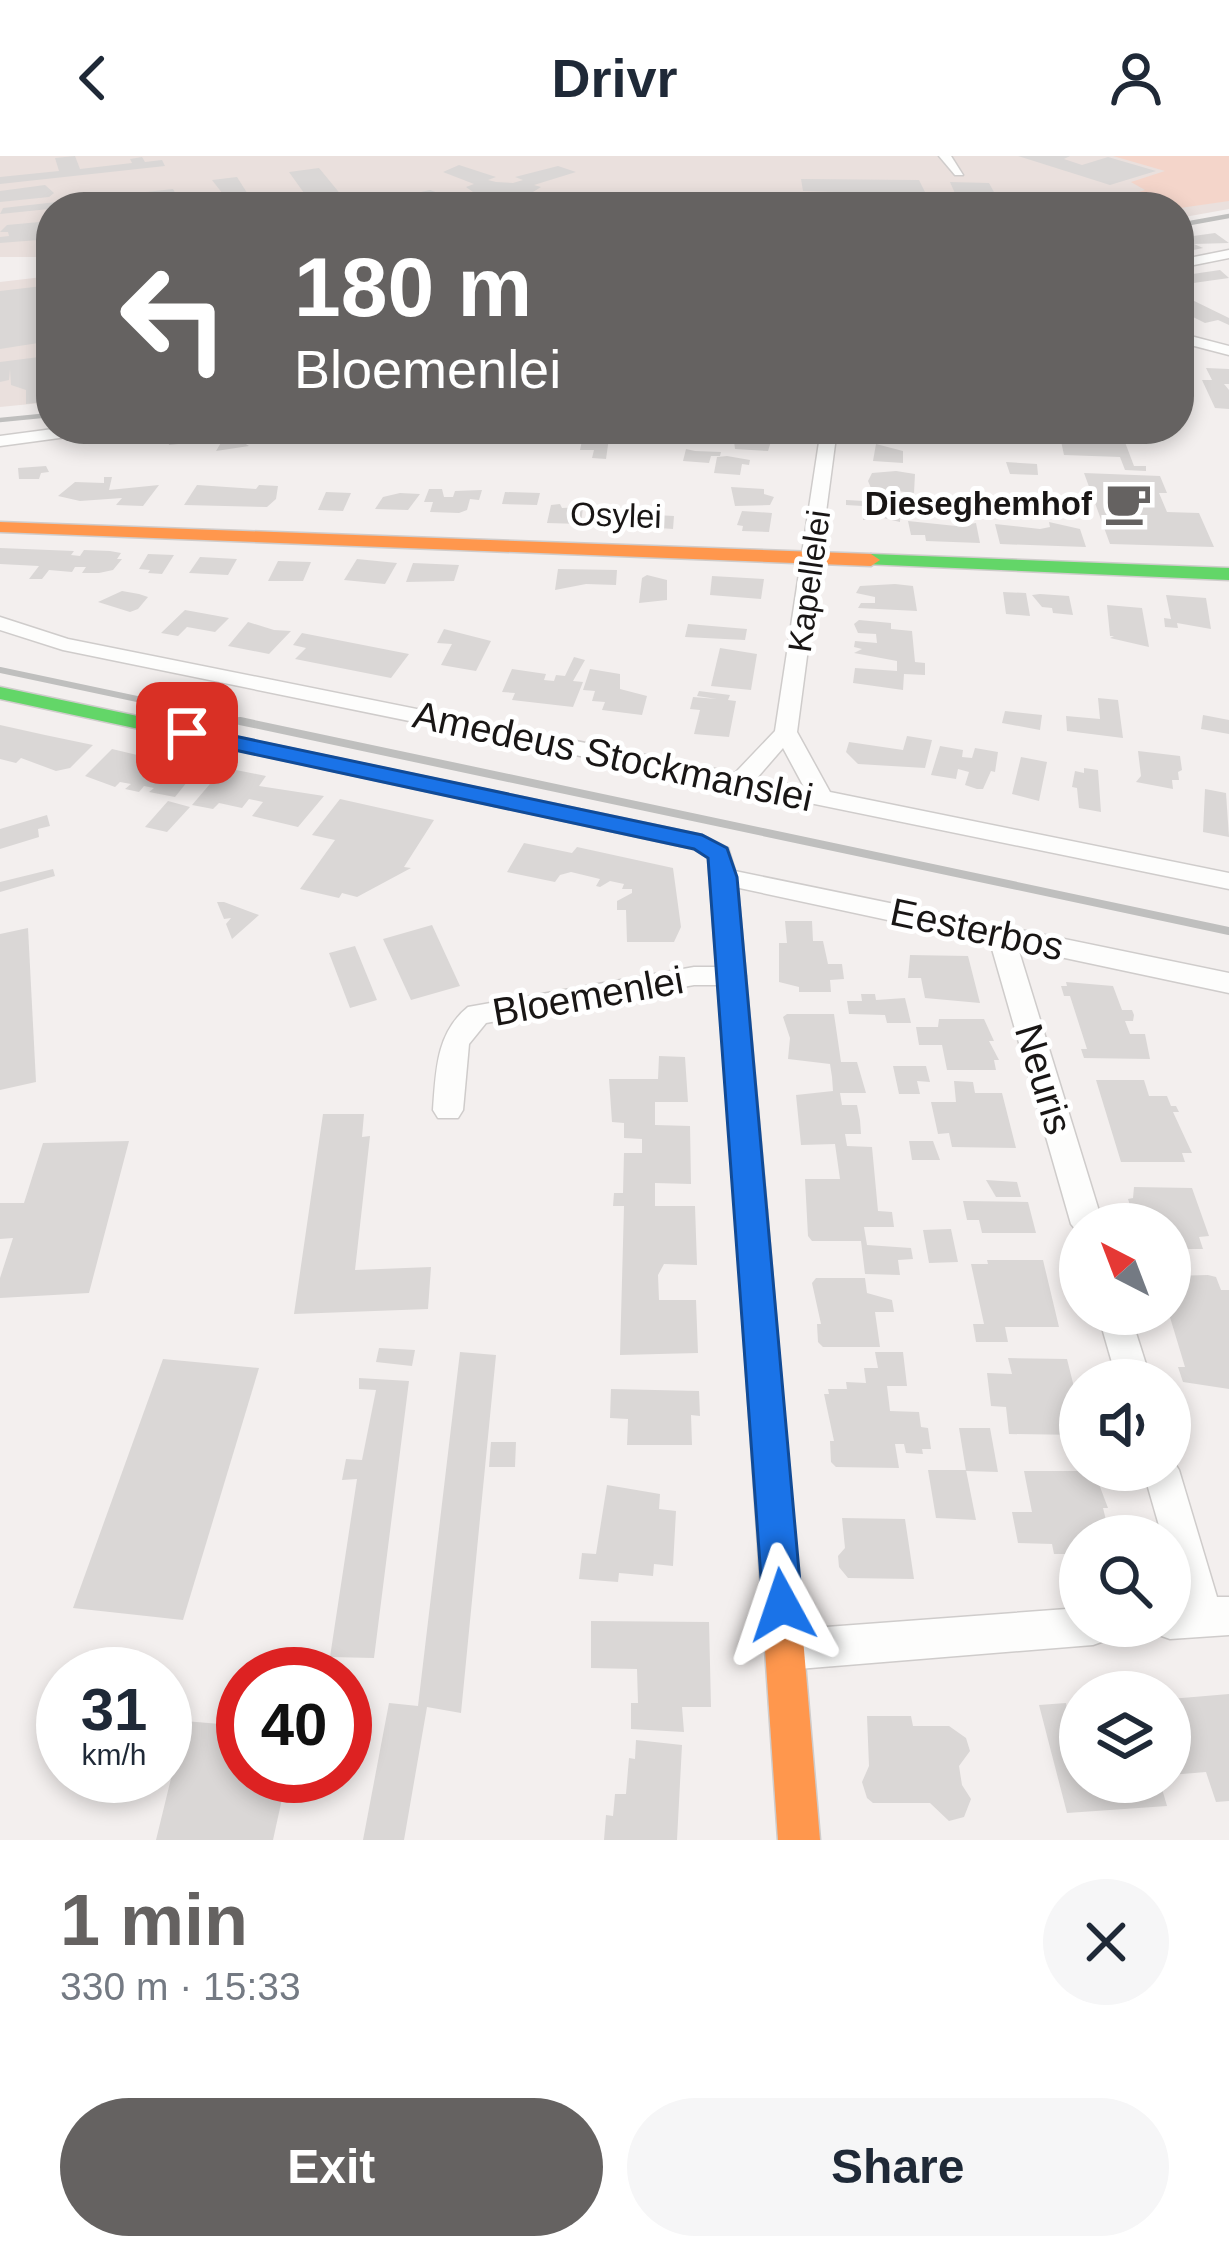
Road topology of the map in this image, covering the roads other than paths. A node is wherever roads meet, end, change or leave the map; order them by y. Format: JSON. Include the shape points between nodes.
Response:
{"nodes":[{"id":1,"x":945,"y":156,"type":"edge"},
{"id":2,"x":959,"y":173,"type":"dead end"},
{"id":3,"x":1229,"y":254,"type":"edge"},
{"id":4,"x":1194,"y":261,"type":"edge"},
{"id":5,"x":1194,"y":338,"type":"edge"},
{"id":6,"x":1229,"y":351,"type":"edge"},
{"id":7,"x":36,"y":436,"type":"edge"},
{"id":8,"x":0,"y":440,"type":"edge"},
{"id":9,"x":827,"y":444,"type":"edge"},
{"id":10,"x":0,"y":527,"type":"edge"},
{"id":11,"x":813,"y":558,"type":"junction"},
{"id":12,"x":1229,"y":574,"type":"edge"},
{"id":13,"x":0,"y":623,"type":"edge"},
{"id":14,"x":0,"y":693,"type":"edge"},
{"id":15,"x":786,"y":732,"type":"junction"},
{"id":16,"x":741,"y":781,"type":"junction"},
{"id":17,"x":821,"y":798,"type":"junction"},
{"id":18,"x":725,"y":877,"type":"junction"},
{"id":19,"x":1229,"y":881,"type":"edge"},
{"id":20,"x":1001,"y":934,"type":"junction"},
{"id":21,"x":733,"y":976,"type":"junction"},
{"id":22,"x":1229,"y":983,"type":"edge"},
{"id":23,"x":448,"y":1110,"type":"dead end"},
{"id":24,"x":1082,"y":1203,"type":"edge"},
{"id":25,"x":1167,"y":1491,"type":"edge"},
{"id":26,"x":1201,"y":1618,"type":"edge"},
{"id":27,"x":1059,"y":1629,"type":"edge"},
{"id":28,"x":785,"y":1650,"type":"junction"},
{"id":29,"x":799,"y":1840,"type":"edge"}],
"edges":[{"from":1,"to":2,"type":"street"},
{"from":3,"to":4,"type":"street"},
{"from":5,"to":6,"type":"street"},
{"from":7,"to":8,"type":"street"},
{"from":9,"to":11,"type":"street","name":"Kapellelei"},
{"from":10,"to":11,"type":"street","name":"Osylei"},
{"from":11,"to":12,"type":"street","name":"Osylei"},
{"from":11,"to":15,"type":"street","name":"Kapellelei"},
{"from":13,"to":16,"type":"street","name":"Amedeus Stockmanslei","via":[[63,644]]},
{"from":14,"to":18,"type":"street","via":[[702,843],[719,854]]},
{"from":15,"to":16,"type":"street"},
{"from":15,"to":17,"type":"street"},
{"from":16,"to":17,"type":"street","name":"Amedeus Stockmanslei"},
{"from":17,"to":19,"type":"street","name":"Amedeus Stockmanslei"},
{"from":18,"to":20,"type":"street","name":"Eesterbos"},
{"from":18,"to":21,"type":"street","name":"Bloemenlei"},
{"from":20,"to":22,"type":"street","name":"Eesterbos"},
{"from":20,"to":24,"type":"street","name":"Neuris"},
{"from":21,"to":23,"type":"street","name":"Bloemenlei","via":[[478,1014],[454,1040]]},
{"from":21,"to":28,"type":"street","name":"Bloemenlei"},
{"from":25,"to":26,"type":"street"},
{"from":27,"to":28,"type":"street"},
{"from":28,"to":29,"type":"street","name":"Bloemenlei"}]}
